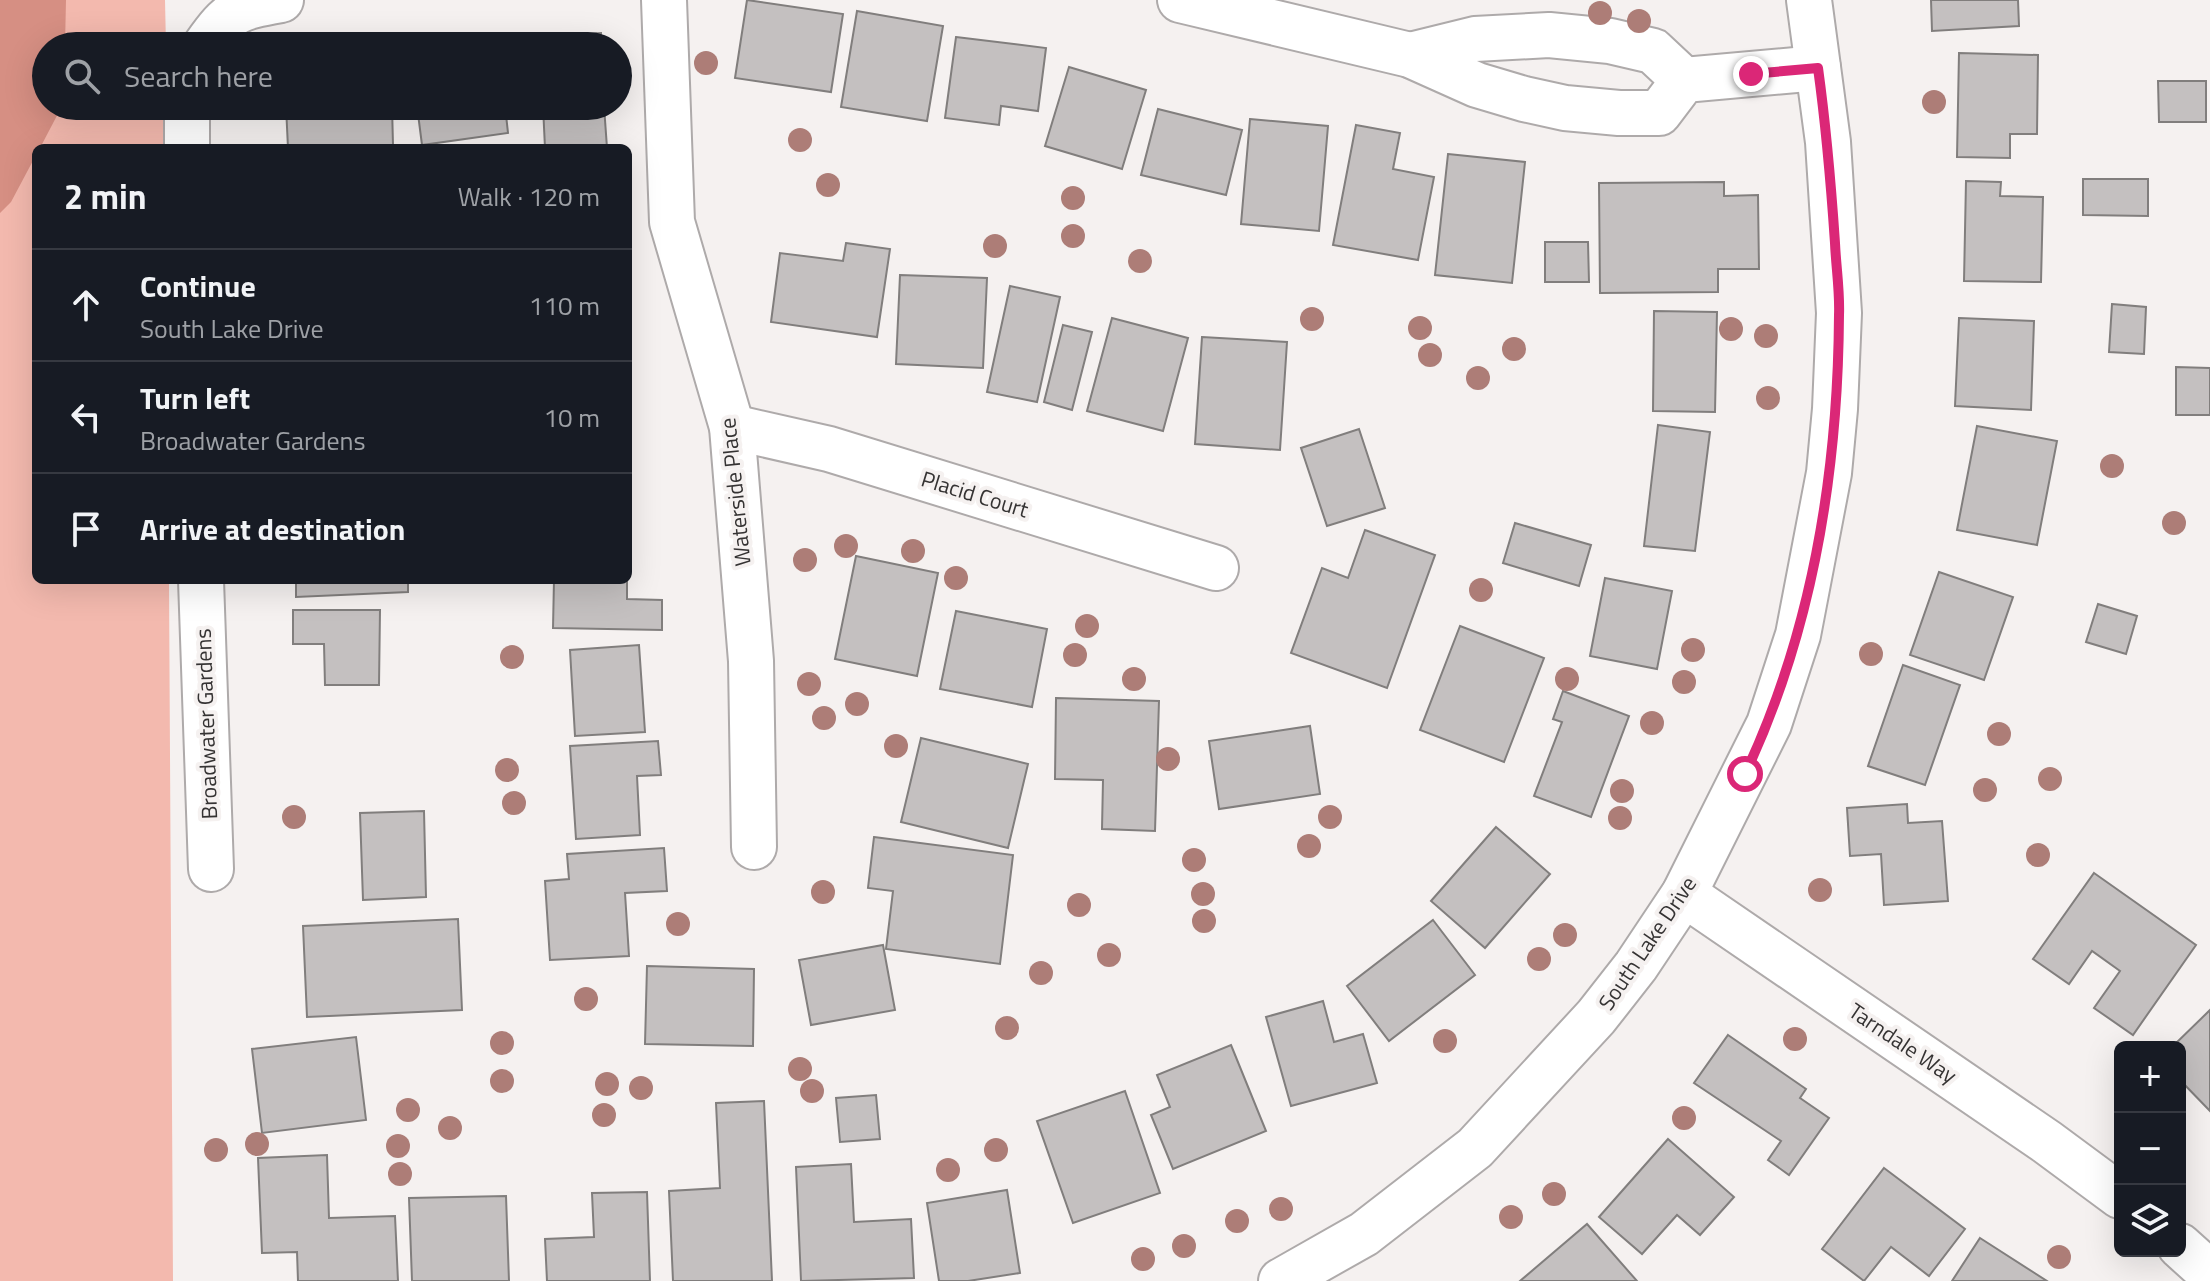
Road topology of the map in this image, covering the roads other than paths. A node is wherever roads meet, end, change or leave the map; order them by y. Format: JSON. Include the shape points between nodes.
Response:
{"nodes":[{"id":1,"x":281,"y":0,"type":"edge"},
{"id":2,"x":664,"y":0,"type":"edge"},
{"id":3,"x":1180,"y":0,"type":"edge"},
{"id":4,"x":1809,"y":0,"type":"edge"},
{"id":5,"x":215,"y":32,"type":"edge"},
{"id":6,"x":1410,"y":55,"type":"junction"},
{"id":7,"x":1818,"y":68,"type":"junction"},
{"id":8,"x":1684,"y":80,"type":"junction"},
{"id":9,"x":187,"y":120,"type":"edge"},
{"id":10,"x":187,"y":144,"type":"edge"},
{"id":11,"x":732,"y":427,"type":"junction"},
{"id":12,"x":1216,"y":568,"type":"dead end"},
{"id":13,"x":201,"y":584,"type":"edge"},
{"id":14,"x":754,"y":847,"type":"dead end"},
{"id":15,"x":211,"y":869,"type":"dead end"},
{"id":16,"x":1684,"y":894,"type":"junction"},
{"id":17,"x":2114,"y":1192,"type":"edge"},
{"id":18,"x":1281,"y":1281,"type":"edge"}],
"edges":[{"from":1,"to":5,"type":"street","via":[[239,8]]},
{"from":2,"to":11,"type":"street","name":"Waterside Place","via":[[672,222]]},
{"from":3,"to":6,"type":"street"},
{"from":4,"to":7,"type":"street","name":"South Lake Drive"},
{"from":6,"to":8,"type":"street","via":[[1475,39],[1549,35],[1653,51]]},
{"from":6,"to":8,"type":"street","via":[[1524,99],[1605,112],[1659,113]]},
{"from":7,"to":8,"type":"street"},
{"from":7,"to":16,"type":"street","name":"South Lake Drive","via":[[1839,313],[1829,473],[1798,635],[1769,724]]},
{"from":9,"to":10,"type":"street"},
{"from":11,"to":12,"type":"street","name":"Placid Court","via":[[829,449]]},
{"from":11,"to":14,"type":"street","name":"Waterside Place","via":[[751,661]]},
{"from":13,"to":15,"type":"street","name":"Broadwater Gardens"},
{"from":16,"to":17,"type":"street","name":"Tarndale Way"},
{"from":16,"to":18,"type":"street","name":"South Lake Drive","via":[[1596,1017],[1475,1148],[1364,1234]]}]}
